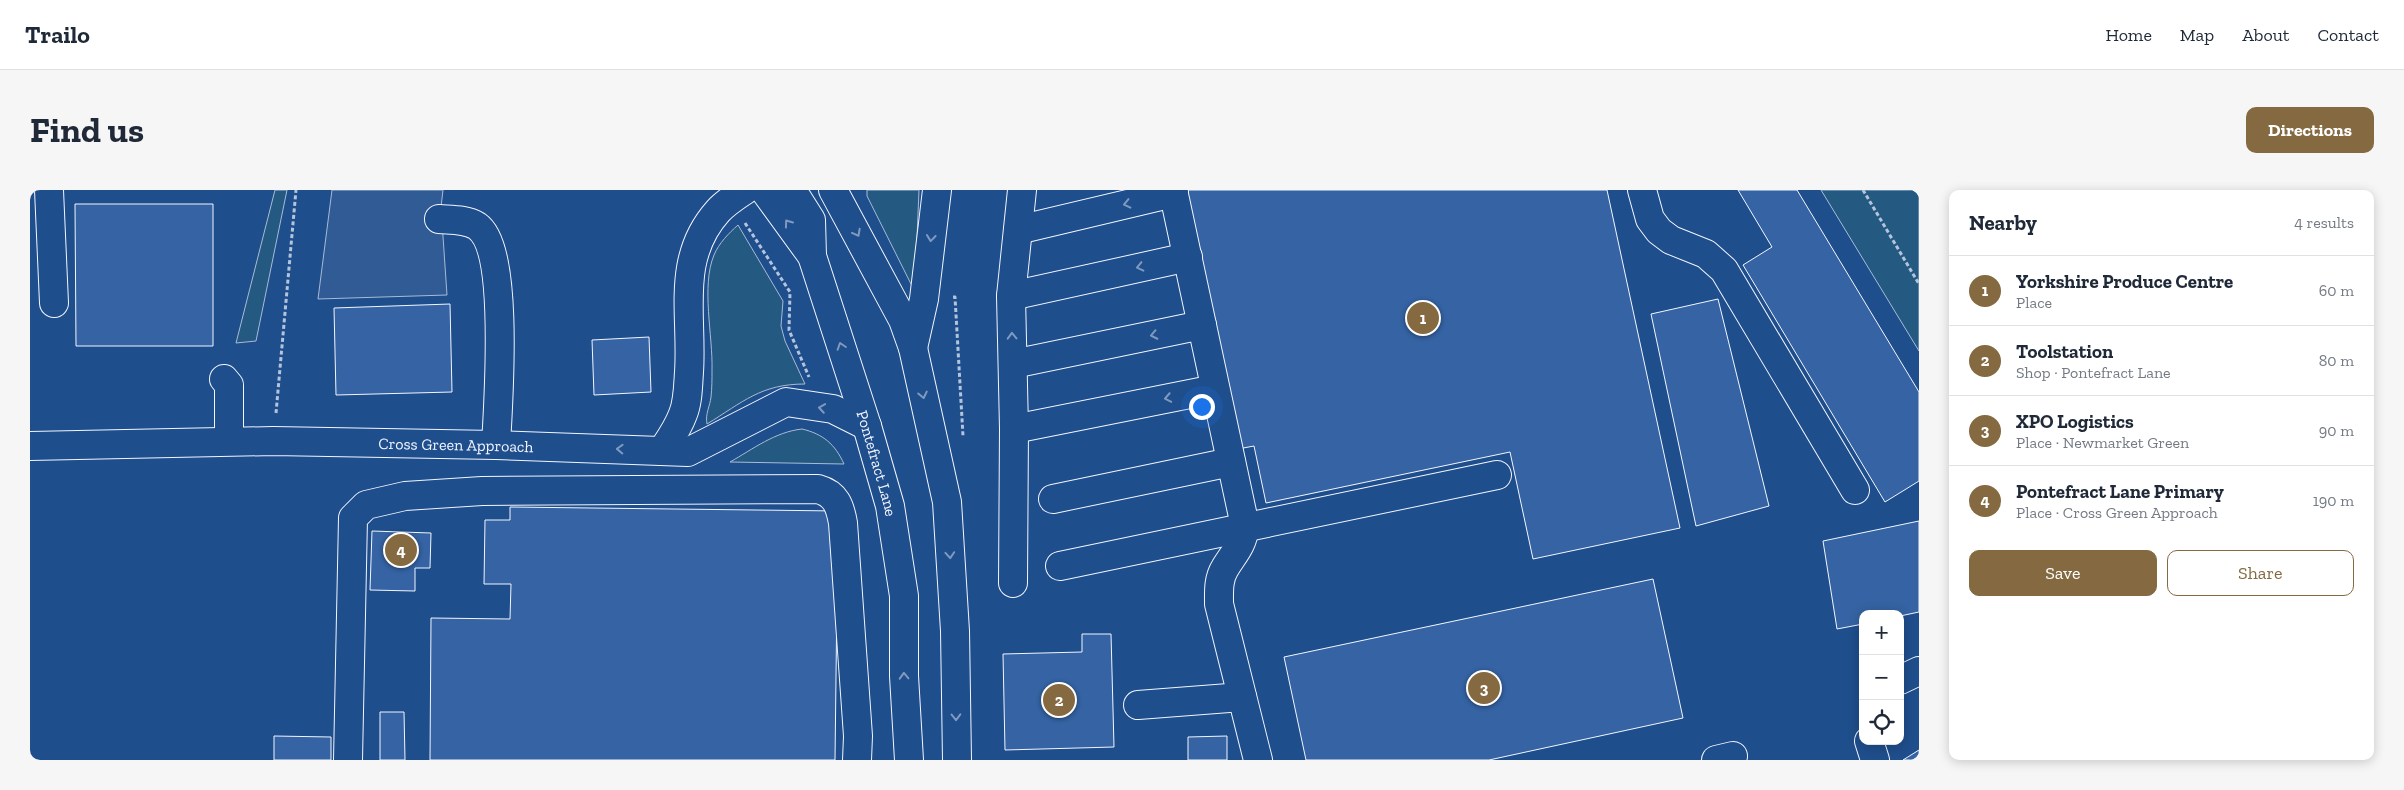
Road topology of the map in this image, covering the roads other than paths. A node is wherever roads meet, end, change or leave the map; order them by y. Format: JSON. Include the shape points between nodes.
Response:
{"nodes":[{"id":1,"x":49,"y":190,"type":"edge"},
{"id":2,"x":746,"y":190,"type":"edge"},
{"id":3,"x":764,"y":190,"type":"edge"},
{"id":4,"x":792,"y":190,"type":"edge"},
{"id":5,"x":833,"y":190,"type":"edge"},
{"id":6,"x":936,"y":190,"type":"edge"},
{"id":7,"x":1022,"y":190,"type":"edge"},
{"id":8,"x":1642,"y":190,"type":"edge"},
{"id":9,"x":1174,"y":192,"type":"edge"},
{"id":10,"x":439,"y":219,"type":"dead end"},
{"id":11,"x":1018,"y":230,"type":"junction"},
{"id":12,"x":812,"y":256,"type":"junction"},
{"id":13,"x":1188,"y":256,"type":"junction"},
{"id":14,"x":1011,"y":296,"type":"junction"},
{"id":15,"x":54,"y":303,"type":"dead end"},
{"id":16,"x":1202,"y":325,"type":"junction"},
{"id":17,"x":913,"y":348,"type":"junction"},
{"id":18,"x":1013,"y":364,"type":"junction"},
{"id":19,"x":224,"y":379,"type":"dead end"},
{"id":20,"x":1216,"y":389,"type":"junction"},
{"id":21,"x":867,"y":426,"type":"junction"},
{"id":22,"x":1014,"y":429,"type":"junction"},
{"id":23,"x":229,"y":441,"type":"junction"},
{"id":24,"x":496,"y":445,"type":"junction"},
{"id":25,"x":30,"y":446,"type":"edge"},
{"id":26,"x":662,"y":451,"type":"junction"},
{"id":27,"x":1231,"y":462,"type":"junction"},
{"id":28,"x":1496,"y":475,"type":"dead end"},
{"id":29,"x":1855,"y":490,"type":"dead end"},
{"id":30,"x":1053,"y":499,"type":"dead end"},
{"id":31,"x":1245,"y":526,"type":"junction"},
{"id":32,"x":1060,"y":566,"type":"dead end"},
{"id":33,"x":1013,"y":582,"type":"dead end"},
{"id":34,"x":1919,"y":671,"type":"edge"},
{"id":35,"x":1904,"y":678,"type":"edge"},
{"id":36,"x":1242,"y":697,"type":"junction"},
{"id":37,"x":1138,"y":705,"type":"dead end"},
{"id":38,"x":1871,"y":745,"type":"edge"},
{"id":39,"x":348,"y":760,"type":"edge"},
{"id":40,"x":858,"y":760,"type":"edge"},
{"id":41,"x":909,"y":760,"type":"edge"},
{"id":42,"x":957,"y":760,"type":"edge"},
{"id":43,"x":1258,"y":760,"type":"edge"},
{"id":44,"x":1875,"y":760,"type":"edge"}],
"edges":[{"from":1,"to":15,"type":"main road"},
{"from":2,"to":26,"type":"main road","via":[[719,210],[706,226],[694,251],[688,308],[691,353],[684,413]]},
{"from":12,"to":3,"type":"main road","name":"Pontefract Lane","one_way":true},
{"from":4,"to":12,"type":"main road","via":[[811,220]]},
{"from":5,"to":17,"type":"main road","one_way":true,"via":[[903,320]]},
{"from":6,"to":17,"type":"main road","one_way":true,"via":[[924,299]]},
{"from":7,"to":11,"type":"main road"},
{"from":8,"to":29,"type":"main road","via":[[1650,219],[1659,231],[1671,240],[1706,254],[1724,270]]},
{"from":9,"to":11,"type":"main road","one_way":true},
{"from":9,"to":13,"type":"main road"},
{"from":10,"to":24,"type":"main road","via":[[466,221],[477,226],[486,237],[496,274],[500,331]]},
{"from":11,"to":14,"type":"main road"},
{"from":21,"to":12,"type":"main road","name":"Pontefract Lane","one_way":true},
{"from":13,"to":14,"type":"main road","one_way":true},
{"from":13,"to":16,"type":"main road"},
{"from":18,"to":14,"type":"main road","one_way":true},
{"from":16,"to":18,"type":"main road","one_way":true},
{"from":16,"to":20,"type":"main road"},
{"from":17,"to":42,"type":"main road","one_way":true,"via":[[947,502],[955,631]]},
{"from":18,"to":22,"type":"main road"},
{"from":19,"to":23,"type":"main road","via":[[229,385]]},
{"from":20,"to":22,"type":"main road","one_way":true},
{"from":20,"to":27,"type":"main road"},
{"from":21,"to":26,"type":"main road","name":"Cross Green Approach","one_way":true,"via":[[833,410],[786,402],[688,452]]},
{"from":41,"to":21,"type":"main road","name":"Pontefract Lane","one_way":true,"via":[[904,596],[890,506]]},
{"from":22,"to":33,"type":"main road"},
{"from":23,"to":24,"type":"main road","name":"Cross Green Approach"},
{"from":23,"to":25,"type":"main road","name":"Cross Green Approach"},
{"from":26,"to":24,"type":"main road","name":"Cross Green Approach","one_way":true},
{"from":27,"to":30,"type":"main road"},
{"from":27,"to":31,"type":"main road"},
{"from":28,"to":31,"type":"main road"},
{"from":31,"to":32,"type":"main road"},
{"from":31,"to":36,"type":"main road","via":[[1244,540],[1224,570],[1219,604]]},
{"from":34,"to":35,"type":"main road"},
{"from":36,"to":37,"type":"main road"},
{"from":36,"to":43,"type":"main road"},
{"from":38,"to":44,"type":"main road"},
{"from":39,"to":40,"type":"main road","via":[[353,518],[366,505],[405,496],[482,491],[818,489],[835,498],[843,523]]}]}
